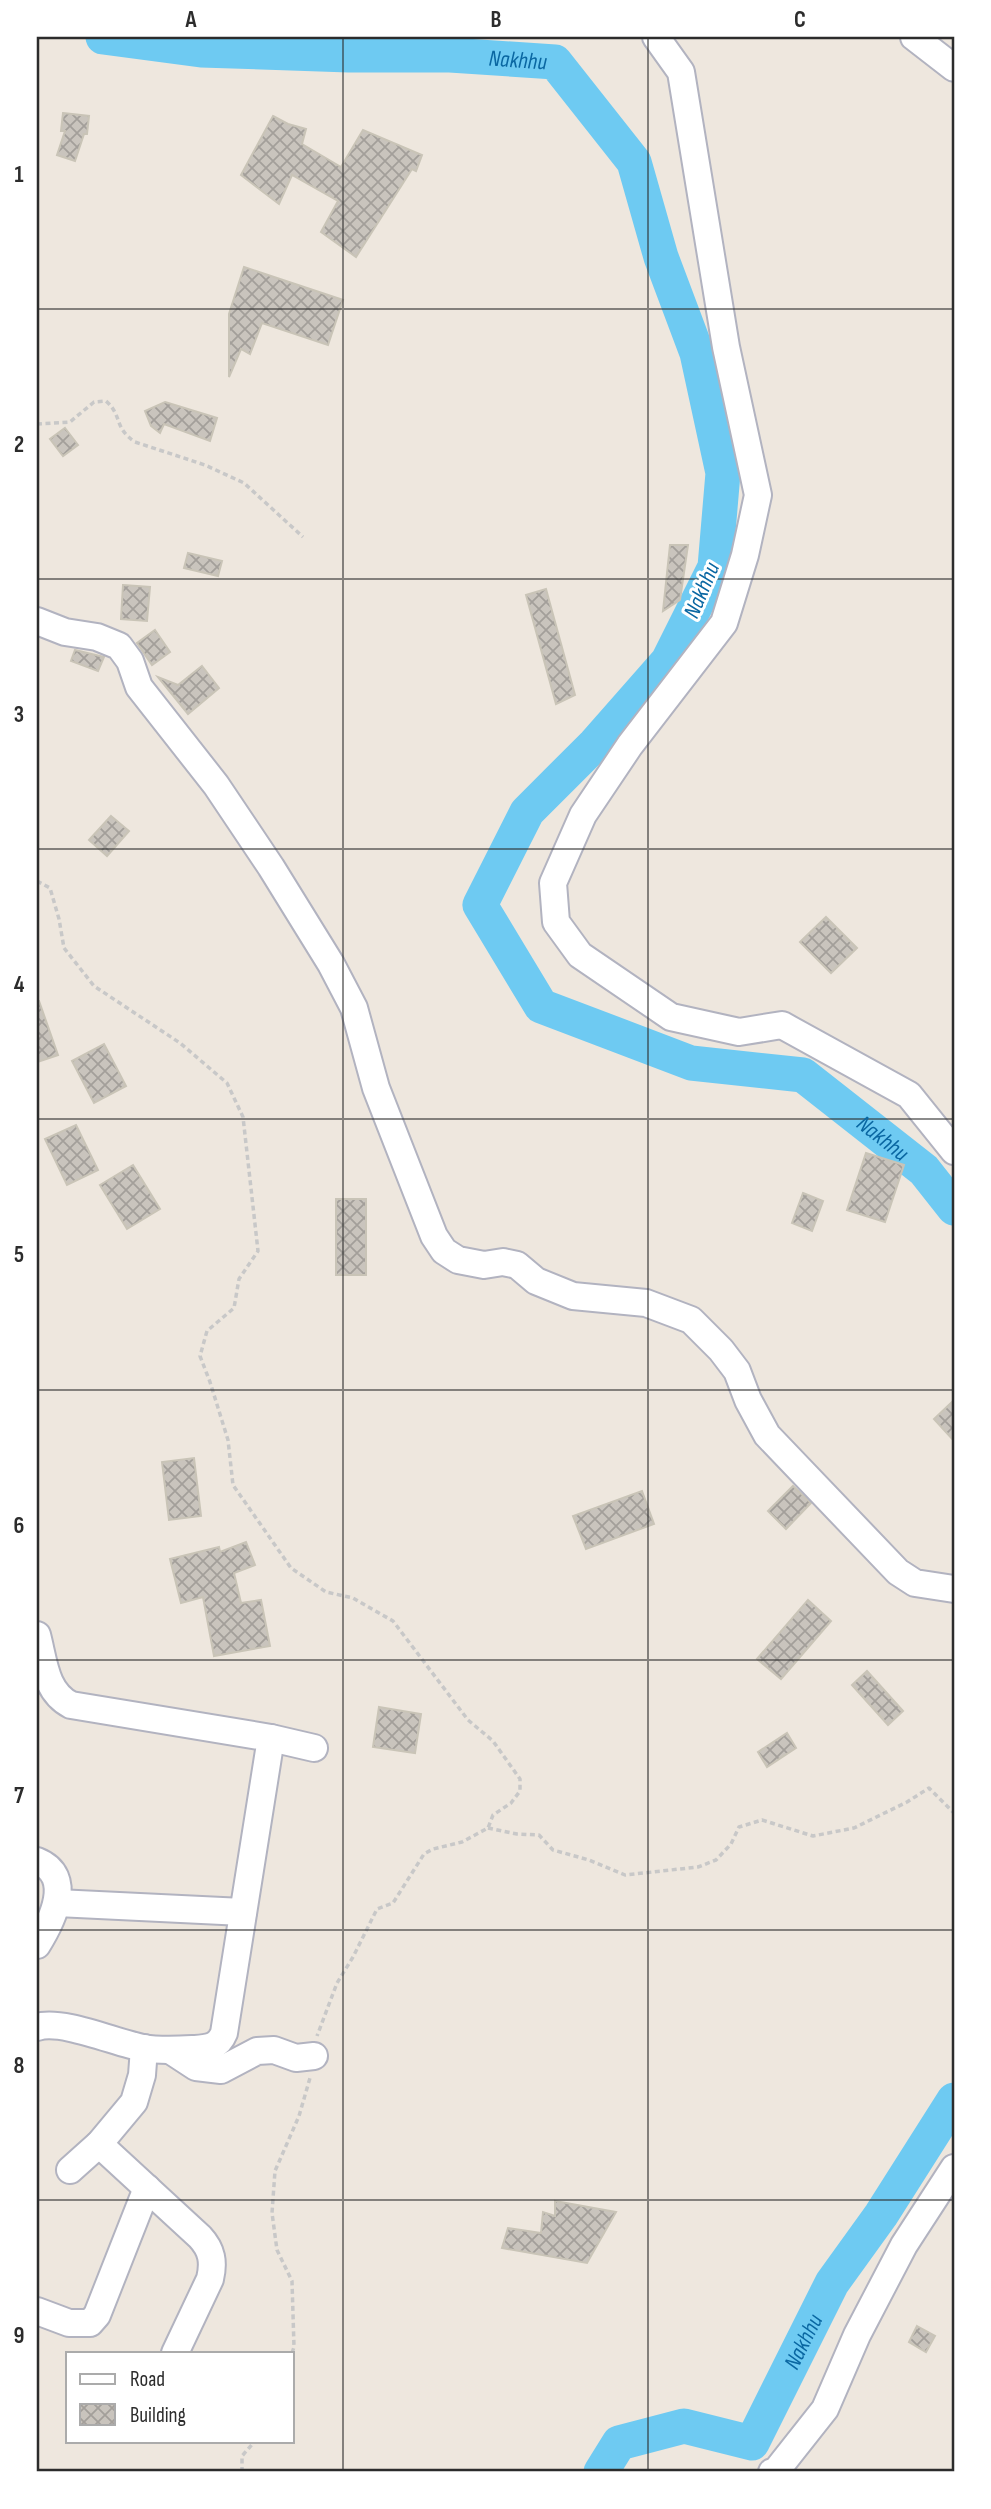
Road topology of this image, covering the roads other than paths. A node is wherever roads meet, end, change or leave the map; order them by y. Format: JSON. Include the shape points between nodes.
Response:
{"nodes":[{"id":1,"x":656,"y":37,"type":"edge"},
{"id":2,"x":914,"y":37,"type":"edge"},
{"id":3,"x":954,"y":68,"type":"edge"},
{"id":4,"x":37,"y":621,"type":"edge"},
{"id":5,"x":954,"y":1150,"type":"edge"},
{"id":6,"x":954,"y":1589,"type":"edge"},
{"id":7,"x":37,"y":1635,"type":"edge"},
{"id":8,"x":44,"y":1688,"type":"edge"},
{"id":9,"x":271,"y":1738,"type":"junction"},
{"id":10,"x":314,"y":1748,"type":"dead end"},
{"id":11,"x":37,"y":1861,"type":"edge"},
{"id":12,"x":57,"y":1903,"type":"junction"},
{"id":13,"x":243,"y":1912,"type":"junction"},
{"id":14,"x":37,"y":1945,"type":"edge"},
{"id":15,"x":37,"y":2027,"type":"edge"},
{"id":16,"x":144,"y":2048,"type":"junction"},
{"id":17,"x":170,"y":2050,"type":"junction"},
{"id":18,"x":314,"y":2056,"type":"road end"},
{"id":19,"x":99,"y":2144,"type":"junction"},
{"id":20,"x":954,"y":2168,"type":"edge"},
{"id":21,"x":70,"y":2171,"type":"dead end"},
{"id":22,"x":147,"y":2188,"type":"junction"},
{"id":23,"x":37,"y":2311,"type":"edge"},
{"id":24,"x":175,"y":2352,"type":"edge"},
{"id":25,"x":772,"y":2472,"type":"edge"}],
"edges":[{"from":1,"to":5,"type":"street","via":[[681,72],[726,347],[758,495],[724,624],[630,745],[583,815],[553,883],[556,922],[580,955],[671,1017],[738,1032],[782,1025],[909,1095]]},
{"from":2,"to":3,"type":"street"},
{"from":4,"to":6,"type":"street","via":[[118,646],[130,661],[139,687],[216,785],[271,867],[354,1008],[376,1088],[444,1251],[458,1260],[484,1265],[517,1265],[536,1281],[573,1296],[646,1303],[691,1320],[737,1371],[767,1434],[898,1572],[915,1583]]},
{"from":7,"to":8,"type":"street"},
{"from":8,"to":9,"type":"street","via":[[71,1705]]},
{"from":9,"to":10,"type":"street"},
{"from":9,"to":13,"type":"street"},
{"from":11,"to":12,"type":"street","via":[[50,1867],[56,1878]]},
{"from":12,"to":13,"type":"street"},
{"from":12,"to":14,"type":"street","via":[[50,1926]]},
{"from":13,"to":17,"type":"street","via":[[220,2042],[209,2048]]},
{"from":15,"to":16,"type":"street","via":[[54,2025]]},
{"from":16,"to":17,"type":"street"},
{"from":16,"to":19,"type":"street","via":[[134,2102]]},
{"from":17,"to":18,"type":"street","via":[[195,2067],[222,2070],[257,2051],[274,2050],[296,2058]]},
{"from":19,"to":21,"type":"street"},
{"from":19,"to":22,"type":"street"},
{"from":20,"to":25,"type":"street","via":[[904,2245],[825,2409]]},
{"from":22,"to":23,"type":"street","via":[[90,2323],[69,2323]]},
{"from":22,"to":24,"type":"street","via":[[200,2237],[211,2254],[210,2279]]}]}
